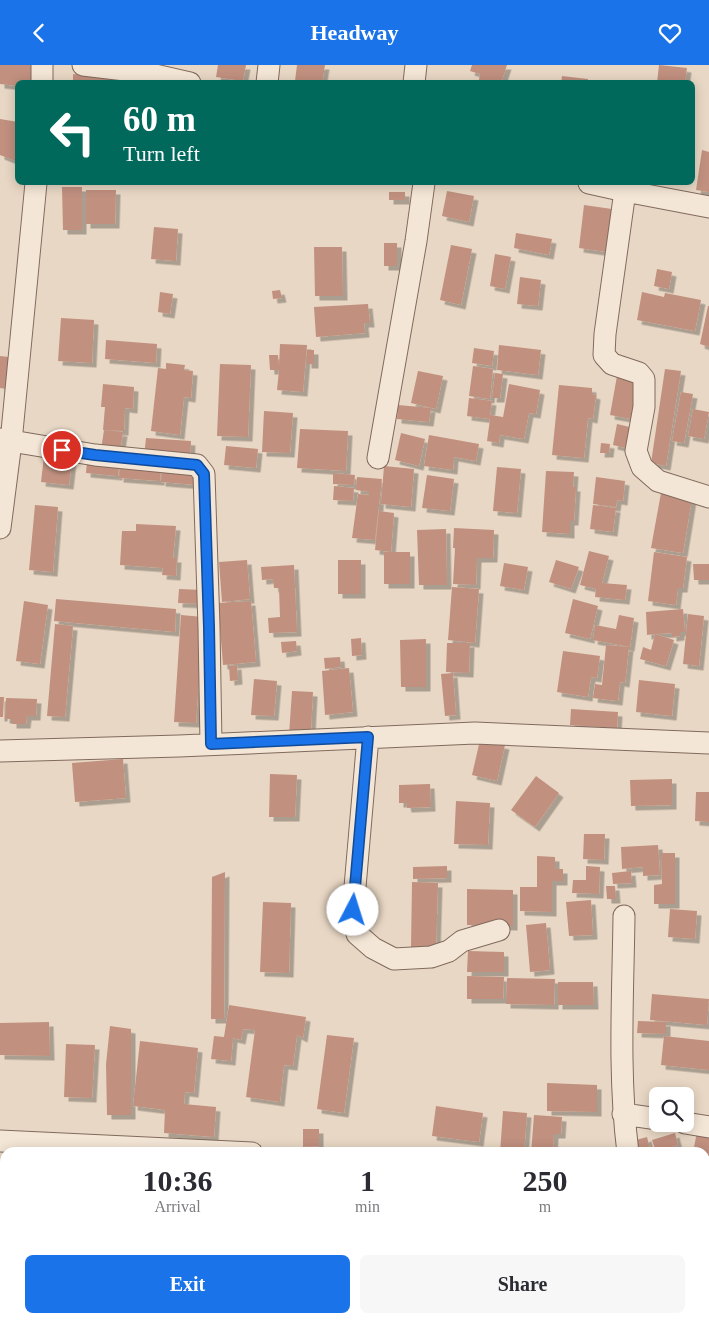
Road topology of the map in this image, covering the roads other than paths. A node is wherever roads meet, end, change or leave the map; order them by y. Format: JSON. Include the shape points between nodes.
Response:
{"nodes":[{"id":1,"x":42,"y":65,"type":"edge"},
{"id":2,"x":83,"y":65,"type":"edge"},
{"id":3,"x":269,"y":65,"type":"edge"},
{"id":4,"x":416,"y":65,"type":"edge"},
{"id":5,"x":42,"y":80,"type":"edge"},
{"id":6,"x":177,"y":80,"type":"edge"},
{"id":7,"x":267,"y":80,"type":"edge"},
{"id":8,"x":414,"y":80,"type":"edge"},
{"id":9,"x":36,"y":185,"type":"edge"},
{"id":10,"x":424,"y":185,"type":"edge"},
{"id":11,"x":598,"y":185,"type":"edge"},
{"id":12,"x":625,"y":191,"type":"junction"},
{"id":13,"x":709,"y":207,"type":"edge"},
{"id":14,"x":5,"y":441,"type":"edge"},
{"id":15,"x":378,"y":458,"type":"dead end"},
{"id":16,"x":709,"y":497,"type":"edge"},
{"id":17,"x":0,"y":528,"type":"edge"},
{"id":18,"x":368,"y":737,"type":"junction"},
{"id":19,"x":709,"y":743,"type":"edge"},
{"id":20,"x":211,"y":744,"type":"junction"},
{"id":21,"x":0,"y":751,"type":"edge"},
{"id":22,"x":624,"y":916,"type":"dead end"},
{"id":23,"x":499,"y":929,"type":"dead end"},
{"id":24,"x":623,"y":1114,"type":"junction"},
{"id":25,"x":649,"y":1118,"type":"edge"},
{"id":26,"x":694,"y":1124,"type":"edge"},
{"id":27,"x":709,"y":1127,"type":"edge"},
{"id":28,"x":0,"y":1141,"type":"edge"},
{"id":29,"x":126,"y":1147,"type":"edge"},
{"id":30,"x":627,"y":1147,"type":"edge"}],
"edges":[{"from":1,"to":5,"type":"street"},
{"from":2,"to":6,"type":"street"},
{"from":3,"to":7,"type":"street"},
{"from":4,"to":8,"type":"street"},
{"from":9,"to":14,"type":"street"},
{"from":10,"to":15,"type":"street"},
{"from":11,"to":12,"type":"street"},
{"from":12,"to":13,"type":"street"},
{"from":12,"to":16,"type":"street","via":[[604,355],[612,364],[639,373],[644,379],[644,407],[636,451],[642,467],[658,481]]},
{"from":14,"to":17,"type":"street"},
{"from":14,"to":20,"type":"street","via":[[95,455],[197,465],[202,469]]},
{"from":18,"to":19,"type":"street","via":[[475,733]]},
{"from":18,"to":20,"type":"street"},
{"from":18,"to":23,"type":"street","via":[[353,910],[357,934],[373,948],[394,959],[431,957],[449,951],[462,941]]},
{"from":20,"to":21,"type":"street"},
{"from":22,"to":24,"type":"street"},
{"from":24,"to":25,"type":"street"},
{"from":24,"to":30,"type":"street"},
{"from":26,"to":27,"type":"street"},
{"from":28,"to":29,"type":"street"}]}
